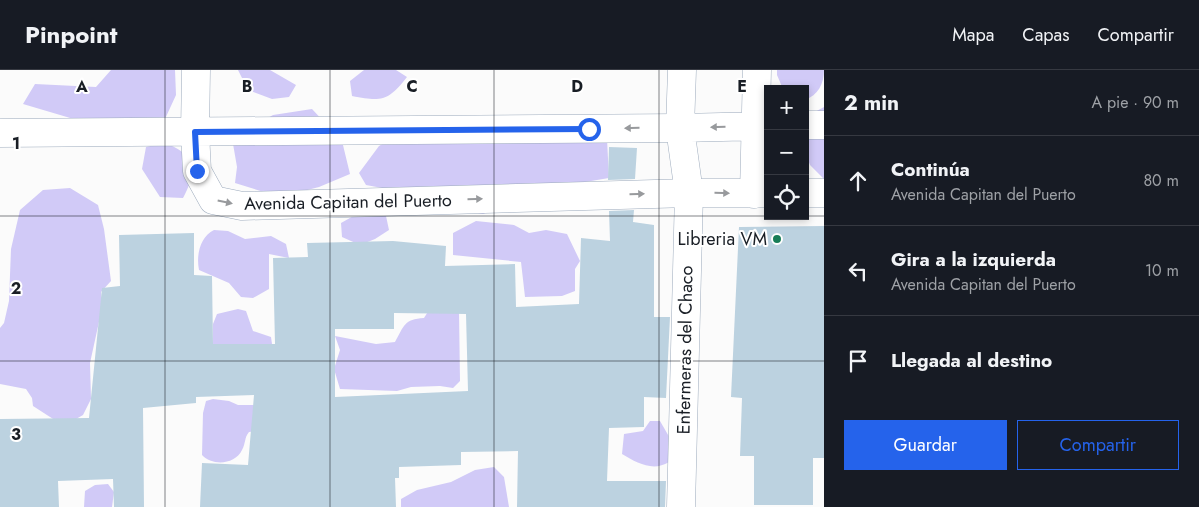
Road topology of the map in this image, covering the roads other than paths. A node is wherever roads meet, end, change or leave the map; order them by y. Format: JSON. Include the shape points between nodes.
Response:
{"nodes":[{"id":1,"x":196,"y":70,"type":"edge"},
{"id":2,"x":682,"y":70,"type":"edge"},
{"id":3,"x":757,"y":70,"type":"edge"},
{"id":4,"x":809,"y":125,"type":"edge"},
{"id":5,"x":824,"y":125,"type":"edge"},
{"id":6,"x":762,"y":126,"type":"edge"},
{"id":7,"x":680,"y":128,"type":"junction"},
{"id":8,"x":195,"y":132,"type":"junction"},
{"id":9,"x":0,"y":133,"type":"edge"},
{"id":10,"x":689,"y":193,"type":"junction"},
{"id":11,"x":809,"y":193,"type":"edge"},
{"id":12,"x":824,"y":193,"type":"edge"},
{"id":13,"x":761,"y":194,"type":"edge"},
{"id":14,"x":681,"y":507,"type":"edge"}],
"edges":[{"from":1,"to":8,"type":"street","name":"Avenida Capitan del Puerto"},
{"from":2,"to":7,"type":"street","name":"Enfermeras del Chaco"},
{"from":3,"to":6,"type":"street"},
{"from":4,"to":5,"type":"street"},
{"from":6,"to":7,"type":"street","one_way":true},
{"from":6,"to":13,"type":"street"},
{"from":7,"to":8,"type":"street","one_way":true},
{"from":7,"to":10,"type":"street","name":"Enfermeras del Chaco"},
{"from":8,"to":9,"type":"street"},
{"from":8,"to":10,"type":"street","name":"Avenida Capitan del Puerto","one_way":true,"via":[[197,171],[213,200],[242,206]]},
{"from":10,"to":13,"type":"street","name":"Avenida Capitan del Puerto","one_way":true},
{"from":10,"to":14,"type":"street","name":"Enfermeras del Chaco"},
{"from":11,"to":12,"type":"street"}]}
